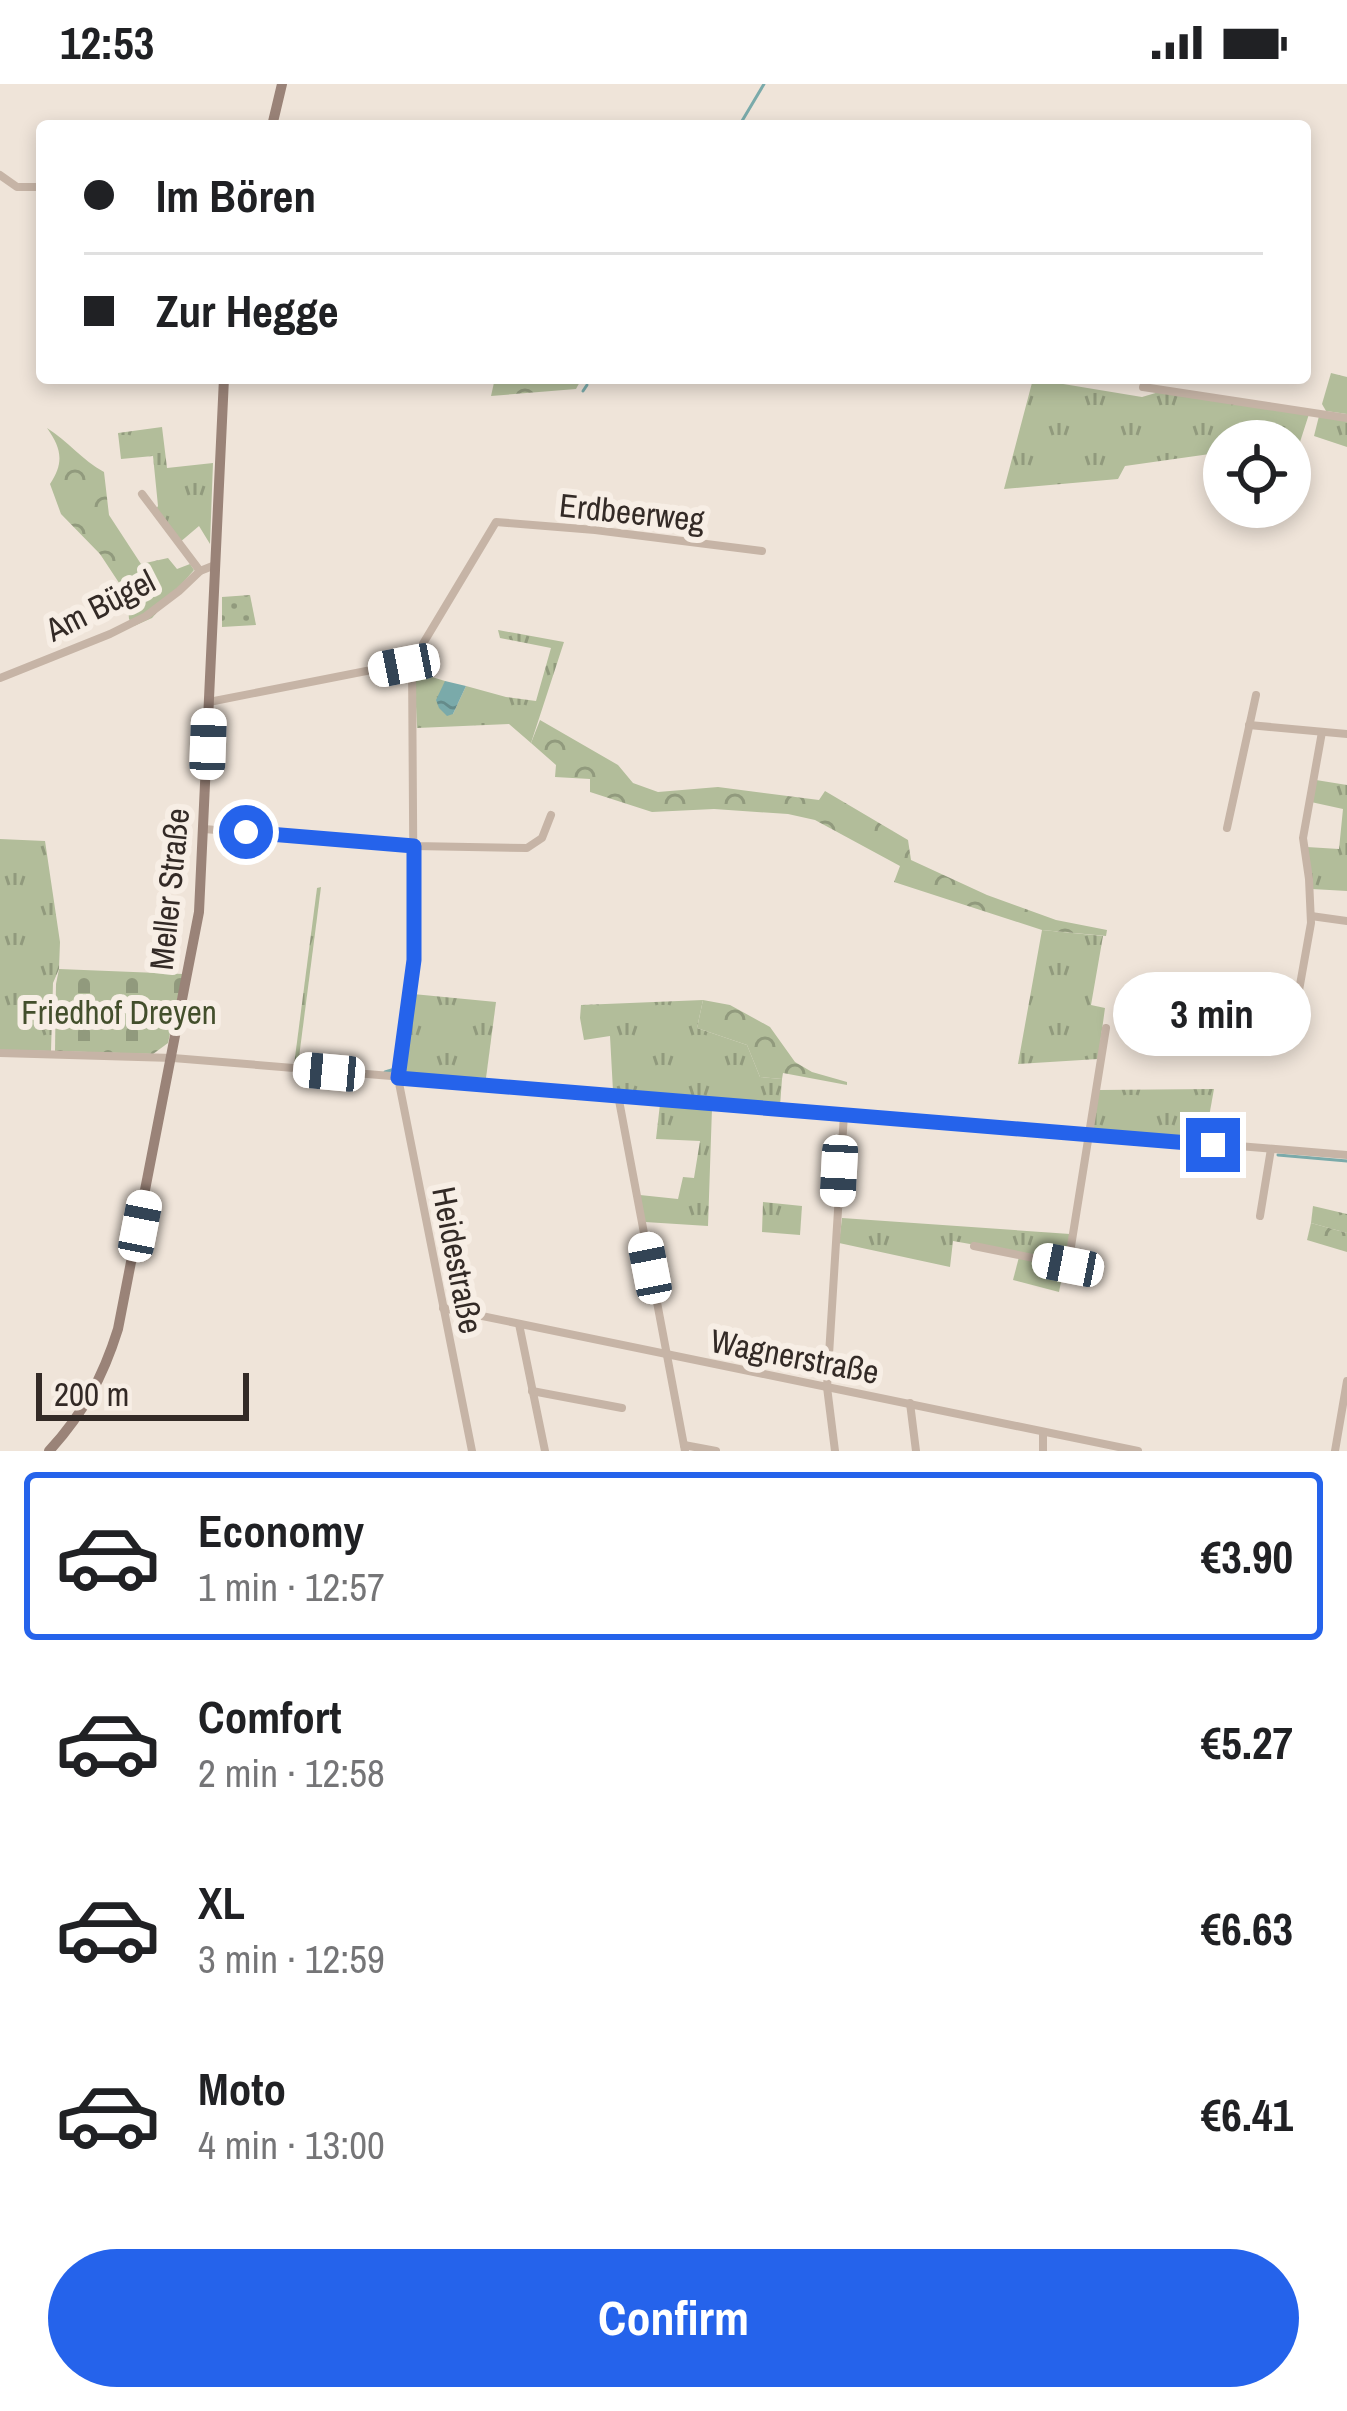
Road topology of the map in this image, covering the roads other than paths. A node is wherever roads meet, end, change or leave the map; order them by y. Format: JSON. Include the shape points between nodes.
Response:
{"nodes":[{"id":1,"x":282,"y":84,"type":"edge"},
{"id":2,"x":273,"y":120,"type":"edge"},
{"id":3,"x":0,"y":175,"type":"edge"},
{"id":4,"x":36,"y":187,"type":"edge"},
{"id":5,"x":224,"y":384,"type":"edge"},
{"id":6,"x":1143,"y":387,"type":"dead end"},
{"id":7,"x":1347,"y":418,"type":"edge"},
{"id":8,"x":142,"y":494,"type":"dead end"},
{"id":9,"x":762,"y":551,"type":"dead end"},
{"id":10,"x":215,"y":565,"type":"junction"},
{"id":11,"x":200,"y":571,"type":"junction"},
{"id":12,"x":412,"y":662,"type":"junction"},
{"id":13,"x":0,"y":678,"type":"edge"},
{"id":14,"x":1256,"y":695,"type":"dead end"},
{"id":15,"x":209,"y":702,"type":"junction"},
{"id":16,"x":1250,"y":725,"type":"junction"},
{"id":17,"x":1322,"y":732,"type":"junction"},
{"id":18,"x":1347,"y":734,"type":"edge"},
{"id":19,"x":551,"y":815,"type":"dead end"},
{"id":20,"x":1227,"y":828,"type":"dead end"},
{"id":21,"x":204,"y":829,"type":"junction"},
{"id":22,"x":414,"y":846,"type":"junction"},
{"id":23,"x":1311,"y":916,"type":"junction"},
{"id":24,"x":1347,"y":922,"type":"edge"},
{"id":25,"x":1106,"y":1028,"type":"dead end"},
{"id":26,"x":1290,"y":1041,"type":"dead end"},
{"id":27,"x":0,"y":1053,"type":"edge"},
{"id":28,"x":172,"y":1058,"type":"junction"},
{"id":29,"x":398,"y":1078,"type":"junction"},
{"id":30,"x":618,"y":1095,"type":"junction"},
{"id":31,"x":844,"y":1114,"type":"junction"},
{"id":32,"x":1088,"y":1135,"type":"junction"},
{"id":33,"x":1271,"y":1150,"type":"junction"},
{"id":34,"x":1347,"y":1155,"type":"edge"},
{"id":35,"x":1260,"y":1216,"type":"dead end"},
{"id":36,"x":974,"y":1246,"type":"dead end"},
{"id":37,"x":443,"y":1308,"type":"junction"},
{"id":38,"x":519,"y":1324,"type":"junction"},
{"id":39,"x":667,"y":1354,"type":"junction"},
{"id":40,"x":1347,"y":1381,"type":"edge"},
{"id":41,"x":827,"y":1387,"type":"junction"},
{"id":42,"x":532,"y":1391,"type":"junction"},
{"id":43,"x":910,"y":1403,"type":"junction"},
{"id":44,"x":622,"y":1408,"type":"dead end"},
{"id":45,"x":1043,"y":1432,"type":"junction"},
{"id":46,"x":685,"y":1448,"type":"edge"},
{"id":47,"x":49,"y":1451,"type":"edge"},
{"id":48,"x":472,"y":1451,"type":"edge"},
{"id":49,"x":545,"y":1451,"type":"edge"},
{"id":50,"x":716,"y":1451,"type":"edge"},
{"id":51,"x":835,"y":1451,"type":"edge"},
{"id":52,"x":916,"y":1451,"type":"edge"},
{"id":53,"x":1042,"y":1451,"type":"edge"},
{"id":54,"x":1138,"y":1451,"type":"edge"},
{"id":55,"x":1335,"y":1451,"type":"edge"}],
"edges":[{"from":1,"to":2,"type":"main road"},
{"from":3,"to":4,"type":"street","via":[[17,187]]},
{"from":5,"to":10,"type":"main road","name":"Meller Straße"},
{"from":6,"to":7,"type":"street"},
{"from":8,"to":11,"type":"street"},
{"from":9,"to":12,"type":"street","name":"Erdbeerweg","via":[[496,522]]},
{"from":10,"to":11,"type":"street","name":"Am Bügel"},
{"from":10,"to":15,"type":"main road","name":"Meller Straße"},
{"from":11,"to":13,"type":"street","name":"Am Bügel","via":[[146,616]]},
{"from":12,"to":15,"type":"street"},
{"from":12,"to":22,"type":"street","name":"Heidestraße"},
{"from":14,"to":16,"type":"street"},
{"from":15,"to":21,"type":"main road","name":"Meller Straße"},
{"from":16,"to":17,"type":"street"},
{"from":16,"to":20,"type":"street"},
{"from":17,"to":18,"type":"street"},
{"from":17,"to":23,"type":"street","via":[[1303,838]]},
{"from":19,"to":22,"type":"street","via":[[542,838],[526,848]]},
{"from":21,"to":22,"type":"street"},
{"from":21,"to":28,"type":"main road","name":"Meller Straße","via":[[199,912]]},
{"from":22,"to":29,"type":"street","name":"Heidestraße","via":[[414,960]]},
{"from":23,"to":24,"type":"street"},
{"from":23,"to":26,"type":"street"},
{"from":25,"to":32,"type":"street"},
{"from":27,"to":28,"type":"street"},
{"from":28,"to":29,"type":"street"},
{"from":28,"to":47,"type":"main road","name":"Meller Straße","via":[[118,1329],[94,1392]]},
{"from":29,"to":30,"type":"street"},
{"from":29,"to":37,"type":"street","name":"Heidestraße"},
{"from":30,"to":31,"type":"street"},
{"from":30,"to":39,"type":"street"},
{"from":31,"to":32,"type":"street"},
{"from":31,"to":41,"type":"street"},
{"from":32,"to":33,"type":"street"},
{"from":32,"to":36,"type":"street","via":[[1068,1265]]},
{"from":33,"to":34,"type":"street"},
{"from":33,"to":35,"type":"street"},
{"from":37,"to":38,"type":"street","name":"Wagnerstraße"},
{"from":37,"to":48,"type":"street","name":"Heidestraße"},
{"from":38,"to":39,"type":"street","name":"Wagnerstraße"},
{"from":38,"to":42,"type":"street"},
{"from":39,"to":41,"type":"street","name":"Wagnerstraße"},
{"from":39,"to":46,"type":"street"},
{"from":40,"to":55,"type":"street"},
{"from":41,"to":43,"type":"street","name":"Wagnerstraße"},
{"from":41,"to":51,"type":"street"},
{"from":42,"to":44,"type":"street"},
{"from":42,"to":49,"type":"street"},
{"from":43,"to":45,"type":"street","name":"Wagnerstraße"},
{"from":43,"to":52,"type":"street"},
{"from":45,"to":53,"type":"street"},
{"from":45,"to":54,"type":"street","name":"Wagnerstraße"},
{"from":46,"to":50,"type":"street"}]}
